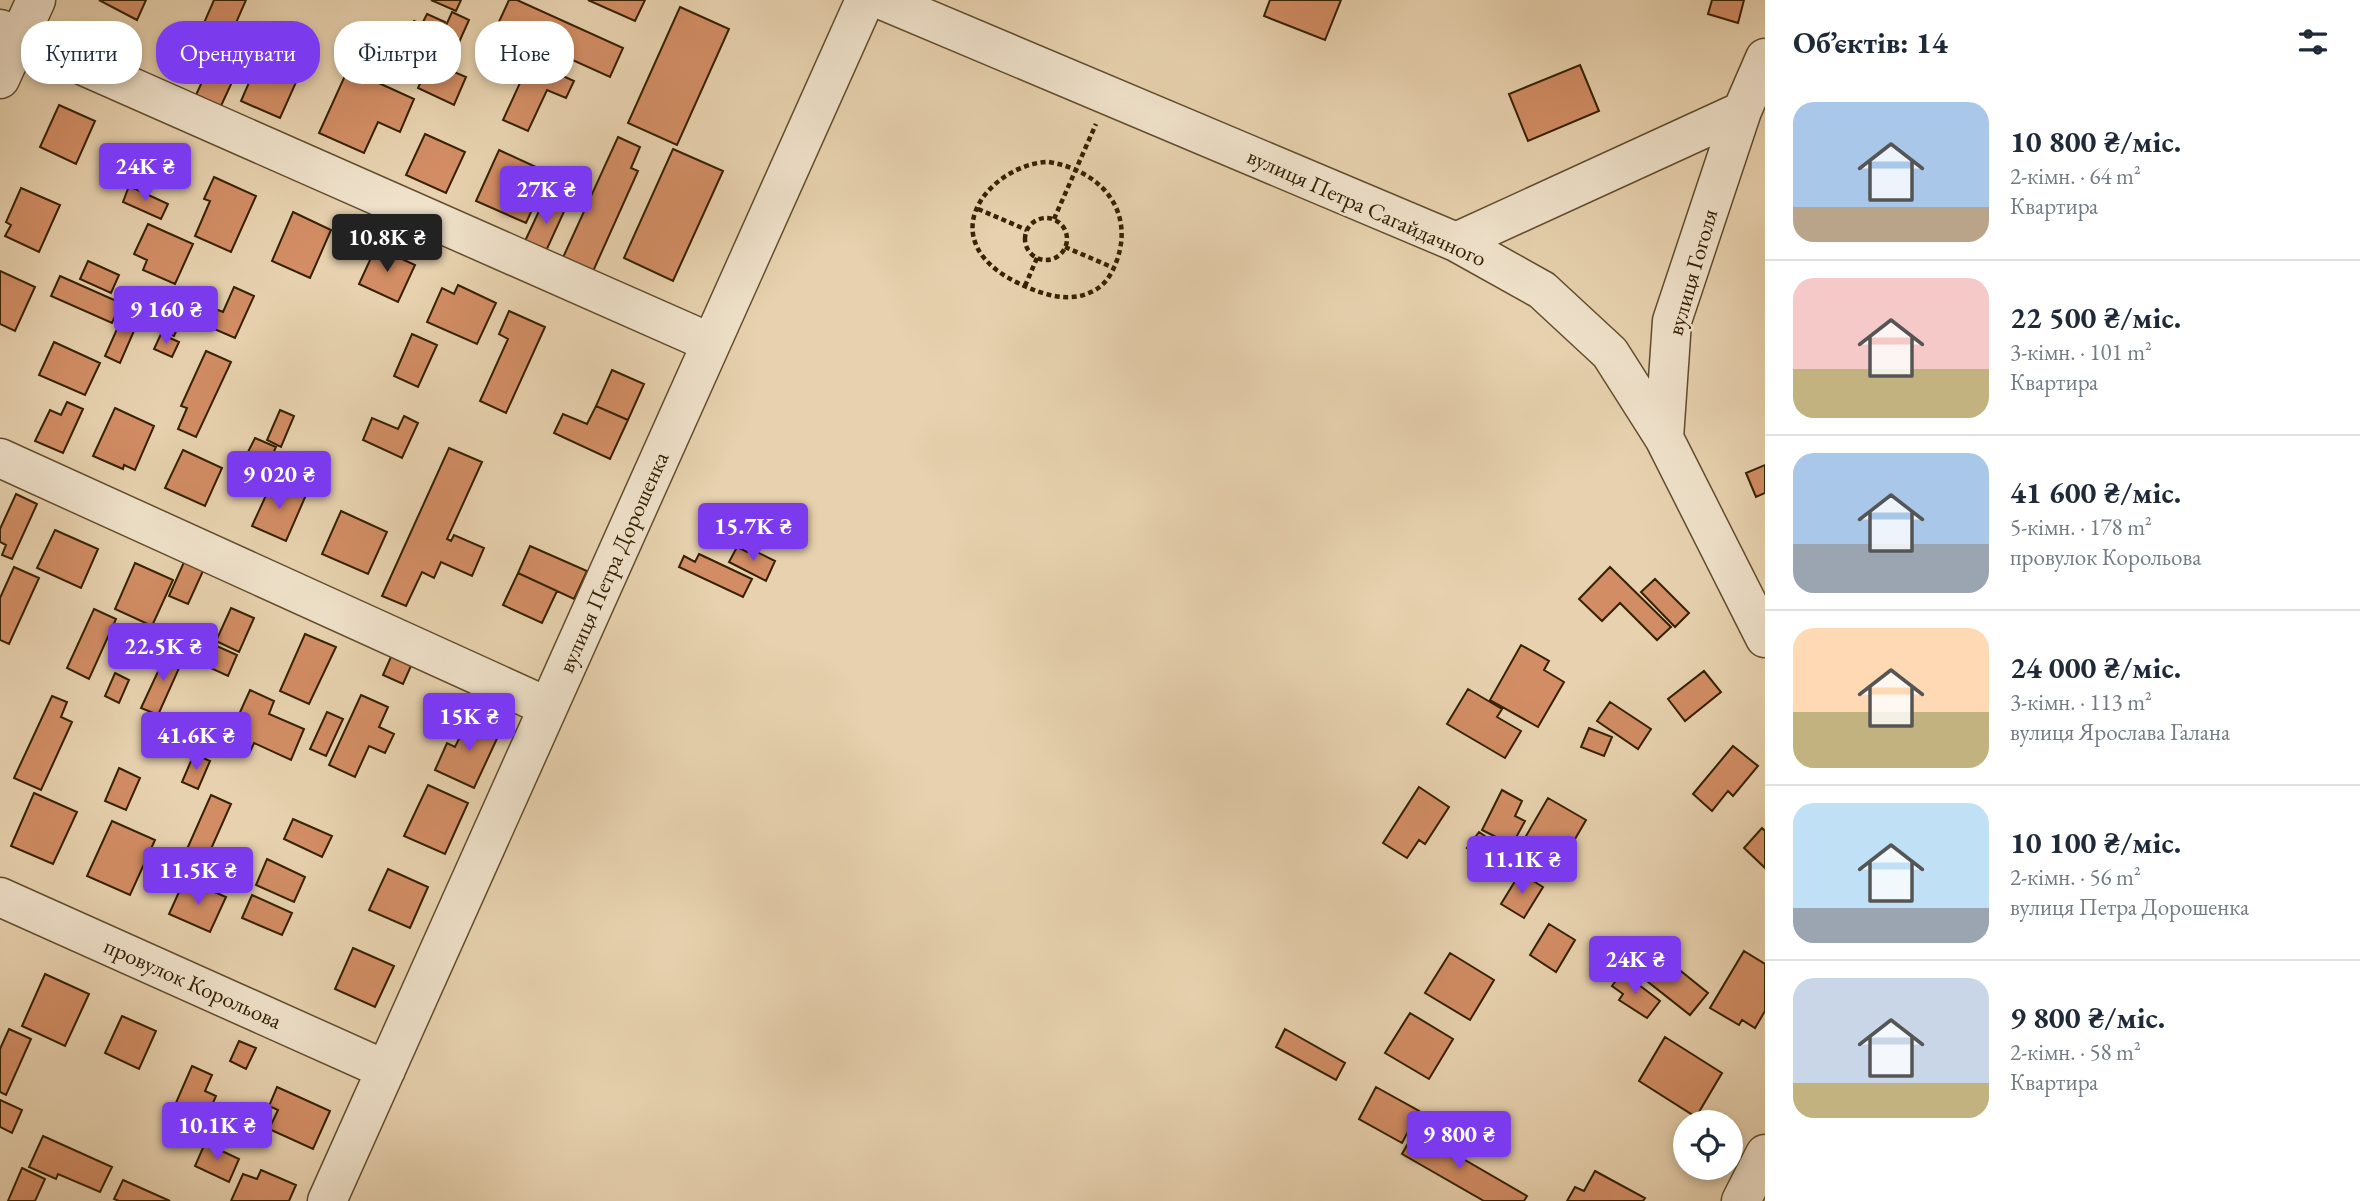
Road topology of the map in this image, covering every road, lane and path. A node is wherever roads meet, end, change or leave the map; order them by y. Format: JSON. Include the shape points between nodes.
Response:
{"nodes":[{"id":1,"x":36,"y":0,"type":"edge"},
{"id":2,"x":865,"y":0,"type":"edge"},
{"id":3,"x":882,"y":0,"type":"edge"},
{"id":4,"x":9,"y":33,"type":"edge"},
{"id":5,"x":1765,"y":58,"type":"edge"},
{"id":6,"x":0,"y":79,"type":"edge"},
{"id":7,"x":1108,"y":95,"type":"junction"},
{"id":8,"x":1742,"y":111,"type":"junction"},
{"id":9,"x":1076,"y":169,"type":"junction"},
{"id":10,"x":978,"y":209,"type":"junction"},
{"id":11,"x":1054,"y":219,"type":"junction"},
{"id":12,"x":1027,"y":230,"type":"junction"},
{"id":13,"x":1456,"y":242,"type":"junction"},
{"id":14,"x":1065,"y":247,"type":"junction"},
{"id":15,"x":1038,"y":258,"type":"junction"},
{"id":16,"x":1114,"y":268,"type":"junction"},
{"id":17,"x":1025,"y":286,"type":"junction"},
{"id":18,"x":711,"y":343,"type":"junction"},
{"id":19,"x":1664,"y":438,"type":"junction"},
{"id":20,"x":0,"y":458,"type":"edge"},
{"id":21,"x":1765,"y":638,"type":"edge"},
{"id":22,"x":548,"y":707,"type":"junction"},
{"id":23,"x":0,"y":897,"type":"edge"},
{"id":24,"x":386,"y":1070,"type":"junction"},
{"id":25,"x":1765,"y":1154,"type":"edge"},
{"id":26,"x":327,"y":1201,"type":"edge"},
{"id":27,"x":1741,"y":1201,"type":"edge"}],
"edges":[{"from":1,"to":4,"type":"street"},
{"from":2,"to":18,"type":"street","name":"вулиця Петра Дорошенка"},
{"from":3,"to":7,"type":"street","name":"вулиця Петра Сагайдачного"},
{"from":4,"to":6,"type":"street"},
{"from":4,"to":18,"type":"street"},
{"from":5,"to":8,"type":"street","name":"вулиця Гоголя"},
{"from":7,"to":9,"type":"path"},
{"from":7,"to":13,"type":"street","name":"вулиця Петра Сагайдачного"},
{"from":8,"to":13,"type":"street"},
{"from":8,"to":19,"type":"street","name":"вулиця Гоголя","via":[[1672,321]]},
{"from":9,"to":10,"type":"path","via":[[1049,162],[1025,164],[997,181]]},
{"from":9,"to":11,"type":"path"},
{"from":9,"to":16,"type":"path","via":[[1100,183],[1119,213],[1122,235]]},
{"from":10,"to":12,"type":"path"},
{"from":10,"to":17,"type":"path","via":[[973,228],[982,255],[1004,276]]},
{"from":11,"to":12,"type":"path","via":[[1038,219]]},
{"from":11,"to":14,"type":"path","via":[[1065,231]]},
{"from":12,"to":15,"type":"path","via":[[1026,246]]},
{"from":13,"to":19,"type":"street","name":"вулиця Петра Сагайдачного","via":[[1542,290],[1610,353]]},
{"from":14,"to":15,"type":"path","via":[[1054,258]]},
{"from":14,"to":16,"type":"path"},
{"from":15,"to":17,"type":"path"},
{"from":16,"to":17,"type":"path","via":[[1103,285],[1078,296],[1058,296]]},
{"from":18,"to":22,"type":"street","name":"вулиця Петра Дорошенка"},
{"from":19,"to":21,"type":"street","name":"вулиця Петра Сагайдачного"},
{"from":20,"to":22,"type":"street"},
{"from":22,"to":24,"type":"street","name":"вулиця Петра Дорошенка"},
{"from":23,"to":24,"type":"street","name":"провулок Корольова"},
{"from":24,"to":26,"type":"street","name":"вулиця Петра Дорошенка"},
{"from":25,"to":27,"type":"street"}]}
